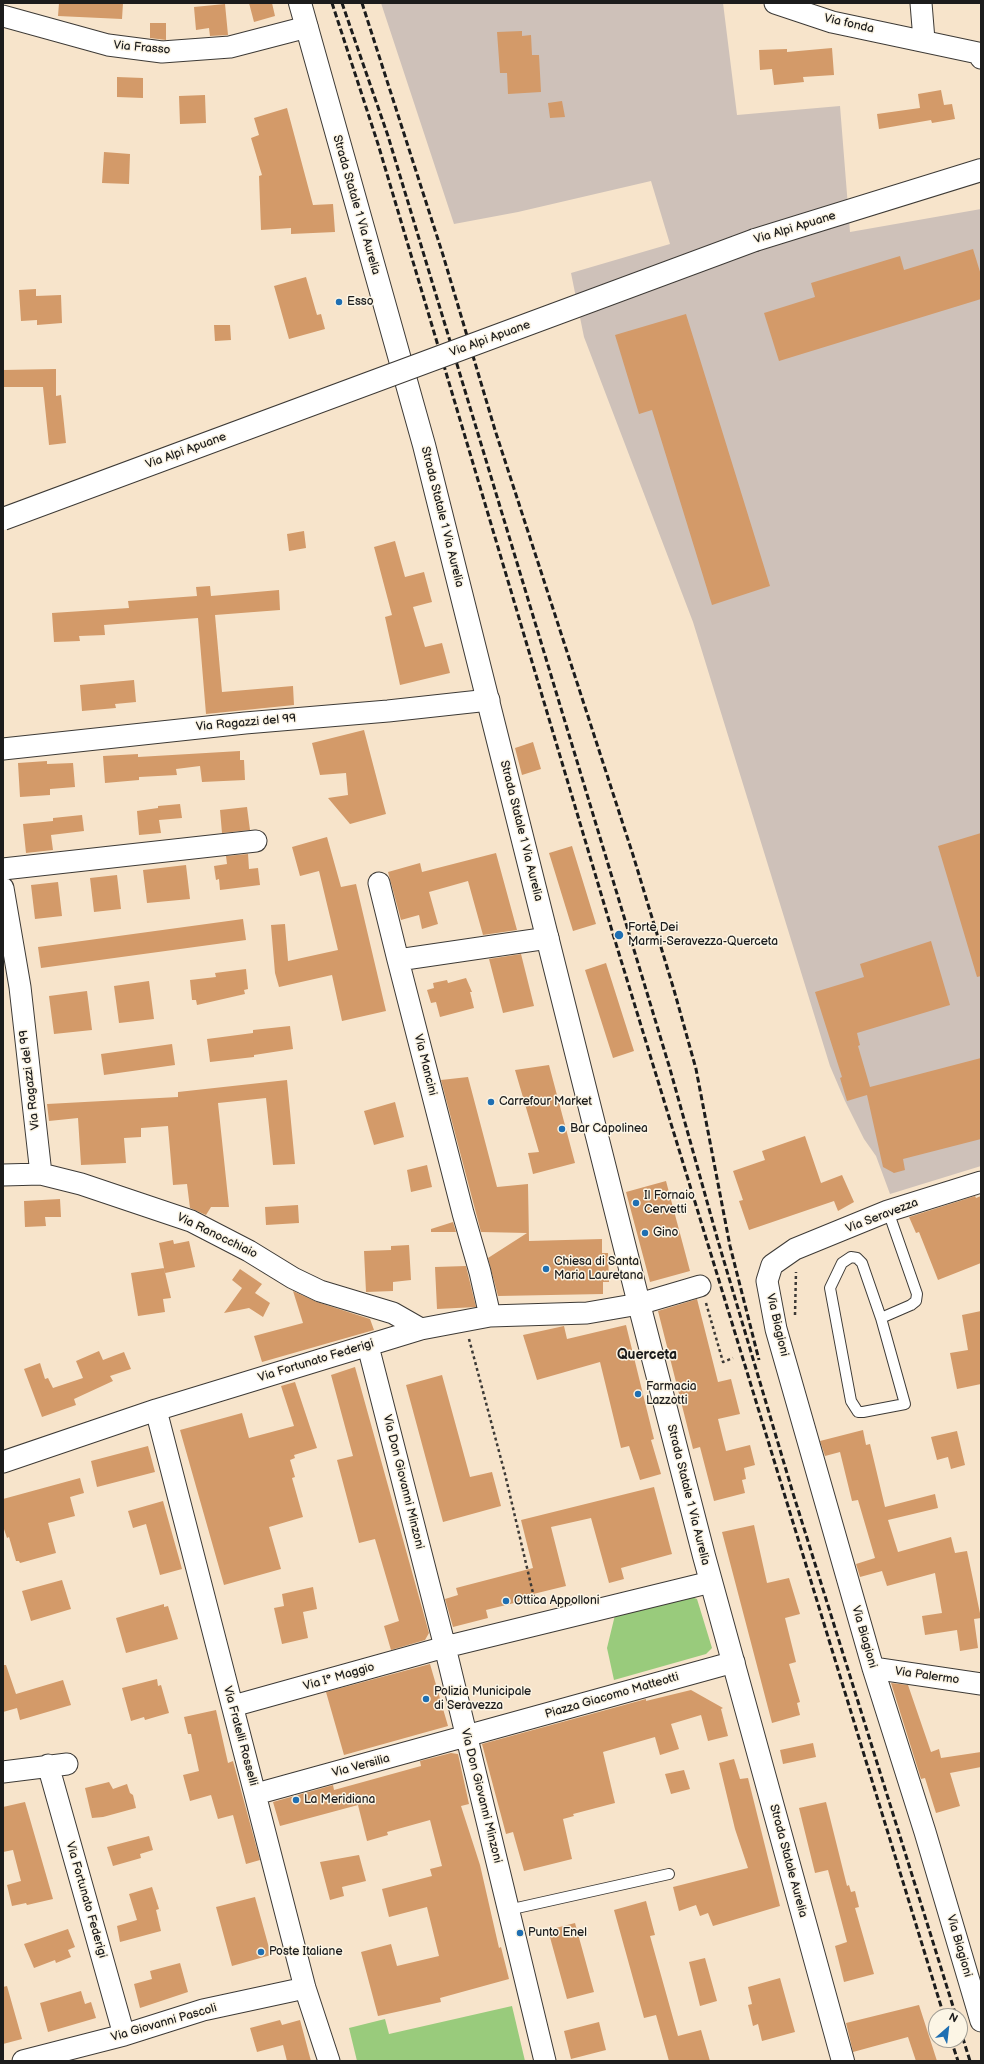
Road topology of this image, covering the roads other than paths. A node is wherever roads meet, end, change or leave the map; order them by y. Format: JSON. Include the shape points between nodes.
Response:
{"nodes":[{"id":1,"x":300,"y":3,"type":"edge"},
{"id":2,"x":775,"y":3,"type":"edge"},
{"id":3,"x":921,"y":3,"type":"edge"},
{"id":4,"x":3,"y":16,"type":"edge"},
{"id":5,"x":307,"y":27,"type":"junction"},
{"id":6,"x":924,"y":40,"type":"junction"},
{"id":7,"x":980,"y":54,"type":"edge"},
{"id":8,"x":981,"y":170,"type":"edge"},
{"id":9,"x":3,"y":519,"type":"edge"},
{"id":10,"x":489,"y":700,"type":"junction"},
{"id":11,"x":3,"y":749,"type":"edge"},
{"id":12,"x":256,"y":841,"type":"dead end"},
{"id":13,"x":3,"y":869,"type":"edge"},
{"id":14,"x":379,"y":883,"type":"dead end"},
{"id":15,"x":3,"y":888,"type":"edge"},
{"id":16,"x":548,"y":938,"type":"junction"},
{"id":17,"x":398,"y":960,"type":"junction"},
{"id":18,"x":11,"y":988,"type":"edge"},
{"id":19,"x":3,"y":1174,"type":"edge"},
{"id":20,"x":42,"y":1174,"type":"junction"},
{"id":21,"x":981,"y":1182,"type":"edge"},
{"id":22,"x":888,"y":1211,"type":"junction"},
{"id":23,"x":790,"y":1251,"type":"joint"},
{"id":24,"x":700,"y":1286,"type":"road end"},
{"id":25,"x":639,"y":1304,"type":"junction"},
{"id":26,"x":490,"y":1316,"type":"junction"},
{"id":27,"x":881,"y":1318,"type":"junction"},
{"id":28,"x":421,"y":1329,"type":"junction"},
{"id":29,"x":368,"y":1346,"type":"junction"},
{"id":30,"x":156,"y":1410,"type":"junction"},
{"id":31,"x":3,"y":1462,"type":"edge"},
{"id":32,"x":710,"y":1582,"type":"junction"},
{"id":33,"x":446,"y":1647,"type":"junction"},
{"id":34,"x":734,"y":1662,"type":"junction"},
{"id":35,"x":873,"y":1668,"type":"junction"},
{"id":36,"x":981,"y":1684,"type":"edge"},
{"id":37,"x":233,"y":1706,"type":"junction"},
{"id":38,"x":467,"y":1737,"type":"junction"},
{"id":39,"x":3,"y":1772,"type":"edge"},
{"id":40,"x":256,"y":1794,"type":"junction"},
{"id":41,"x":669,"y":1874,"type":"dead end"},
{"id":42,"x":508,"y":1910,"type":"junction"},
{"id":43,"x":305,"y":1988,"type":"junction"},
{"id":44,"x":981,"y":2021,"type":"edge"},
{"id":45,"x":124,"y":2035,"type":"junction"},
{"id":46,"x":23,"y":2061,"type":"edge"},
{"id":47,"x":329,"y":2061,"type":"edge"},
{"id":48,"x":545,"y":2061,"type":"edge"},
{"id":49,"x":843,"y":2061,"type":"edge"}],
"edges":[{"from":1,"to":5,"type":"main road","name":"Strada Statale 1 Via Aurelia"},
{"from":2,"to":6,"type":"street","name":"Via fonda","via":[[832,22]]},
{"from":3,"to":6,"type":"street"},
{"from":4,"to":5,"type":"street","name":"Via Frasso","via":[[108,45],[162,52],[230,47]]},
{"from":5,"to":10,"type":"main road","name":"Strada Statale 1 Via Aurelia","via":[[424,445]]},
{"from":6,"to":7,"type":"street","name":"Via fonda"},
{"from":8,"to":9,"type":"main road","name":"Via Alpi Apuane","bridge":true,"via":[[755,240]]},
{"from":10,"to":11,"type":"street","name":"Via Ragazzi del 99"},
{"from":10,"to":16,"type":"main road","name":"Strada Statale 1 Via Aurelia"},
{"from":12,"to":13,"type":"street"},
{"from":14,"to":17,"type":"street","name":"Via Mancini"},
{"from":15,"to":18,"type":"street","name":"Via Ragazzi del 99"},
{"from":16,"to":17,"type":"street"},
{"from":16,"to":25,"type":"main road","name":"Strada Statale 1 Via Aurelia"},
{"from":17,"to":26,"type":"street","name":"Via Mancini"},
{"from":18,"to":20,"type":"street","name":"Via Ragazzi del 99"},
{"from":19,"to":20,"type":"street","name":"Via Ranocchiaio"},
{"from":20,"to":28,"type":"street","name":"Via Ranocchiaio","via":[[87,1186],[191,1221],[320,1291],[393,1313]]},
{"from":21,"to":22,"type":"street","name":"Via Seravezza"},
{"from":22,"to":23,"type":"street","name":"Via Seravezza"},
{"from":22,"to":27,"type":"lane","via":[[917,1294],[916,1301],[911,1305]]},
{"from":23,"to":35,"type":"street","name":"Via Biagioni","via":[[772,1265],[767,1281],[776,1329]]},
{"from":24,"to":25,"type":"street","name":"Via Fortunato Federigi"},
{"from":25,"to":26,"type":"street","name":"Via Fortunato Federigi","via":[[587,1313]]},
{"from":25,"to":32,"type":"main road","name":"Strada Statale 1 Via Aurelia"},
{"from":26,"to":28,"type":"street","name":"Via Fortunato Federigi"},
{"from":27,"to":27,"type":"lane","via":[[862,1263],[851,1257],[842,1263],[830,1288],[851,1401],[858,1412],[905,1404]]},
{"from":28,"to":29,"type":"street","name":"Via Fortunato Federigi"},
{"from":29,"to":30,"type":"street","name":"Via Fortunato Federigi"},
{"from":29,"to":33,"type":"street","name":"Via Don Giovanni Minzoni"},
{"from":30,"to":31,"type":"street","name":"Via Fortunato Federigi"},
{"from":30,"to":37,"type":"street","name":"Via Fratelli Rosselli"},
{"from":32,"to":33,"type":"street"},
{"from":32,"to":34,"type":"main road","name":"Strada Statale 1 Via Aurelia"},
{"from":33,"to":37,"type":"street","name":"Via I° Maggio"},
{"from":33,"to":38,"type":"street","name":"Via Don Giovanni Minzoni"},
{"from":34,"to":38,"type":"street","name":"Piazza Giacomo Matteotti"},
{"from":34,"to":49,"type":"main road","name":"Strada Statale Aurelia"},
{"from":35,"to":36,"type":"street","name":"Via Palermo"},
{"from":35,"to":44,"type":"street","name":"Via Biagioni"},
{"from":37,"to":40,"type":"street","name":"Via Fratelli Rosselli"},
{"from":38,"to":40,"type":"street","name":"Via Versilia"},
{"from":38,"to":42,"type":"street","name":"Via Don Giovanni Minzoni"},
{"from":39,"to":45,"type":"street","name":"Via Fortunato Federigi","via":[[57,1764]]},
{"from":40,"to":43,"type":"street","name":"Via Fratelli Rosselli"},
{"from":41,"to":42,"type":"lane"},
{"from":42,"to":48,"type":"street","name":"Via Don Giovanni Minzoni"},
{"from":43,"to":45,"type":"street","name":"Via Giovanni Pascoli","via":[[203,2010]]},
{"from":43,"to":47,"type":"street","name":"Via Fratelli Rosselli"},
{"from":45,"to":46,"type":"street","name":"Via Giovanni Pascoli"}]}
